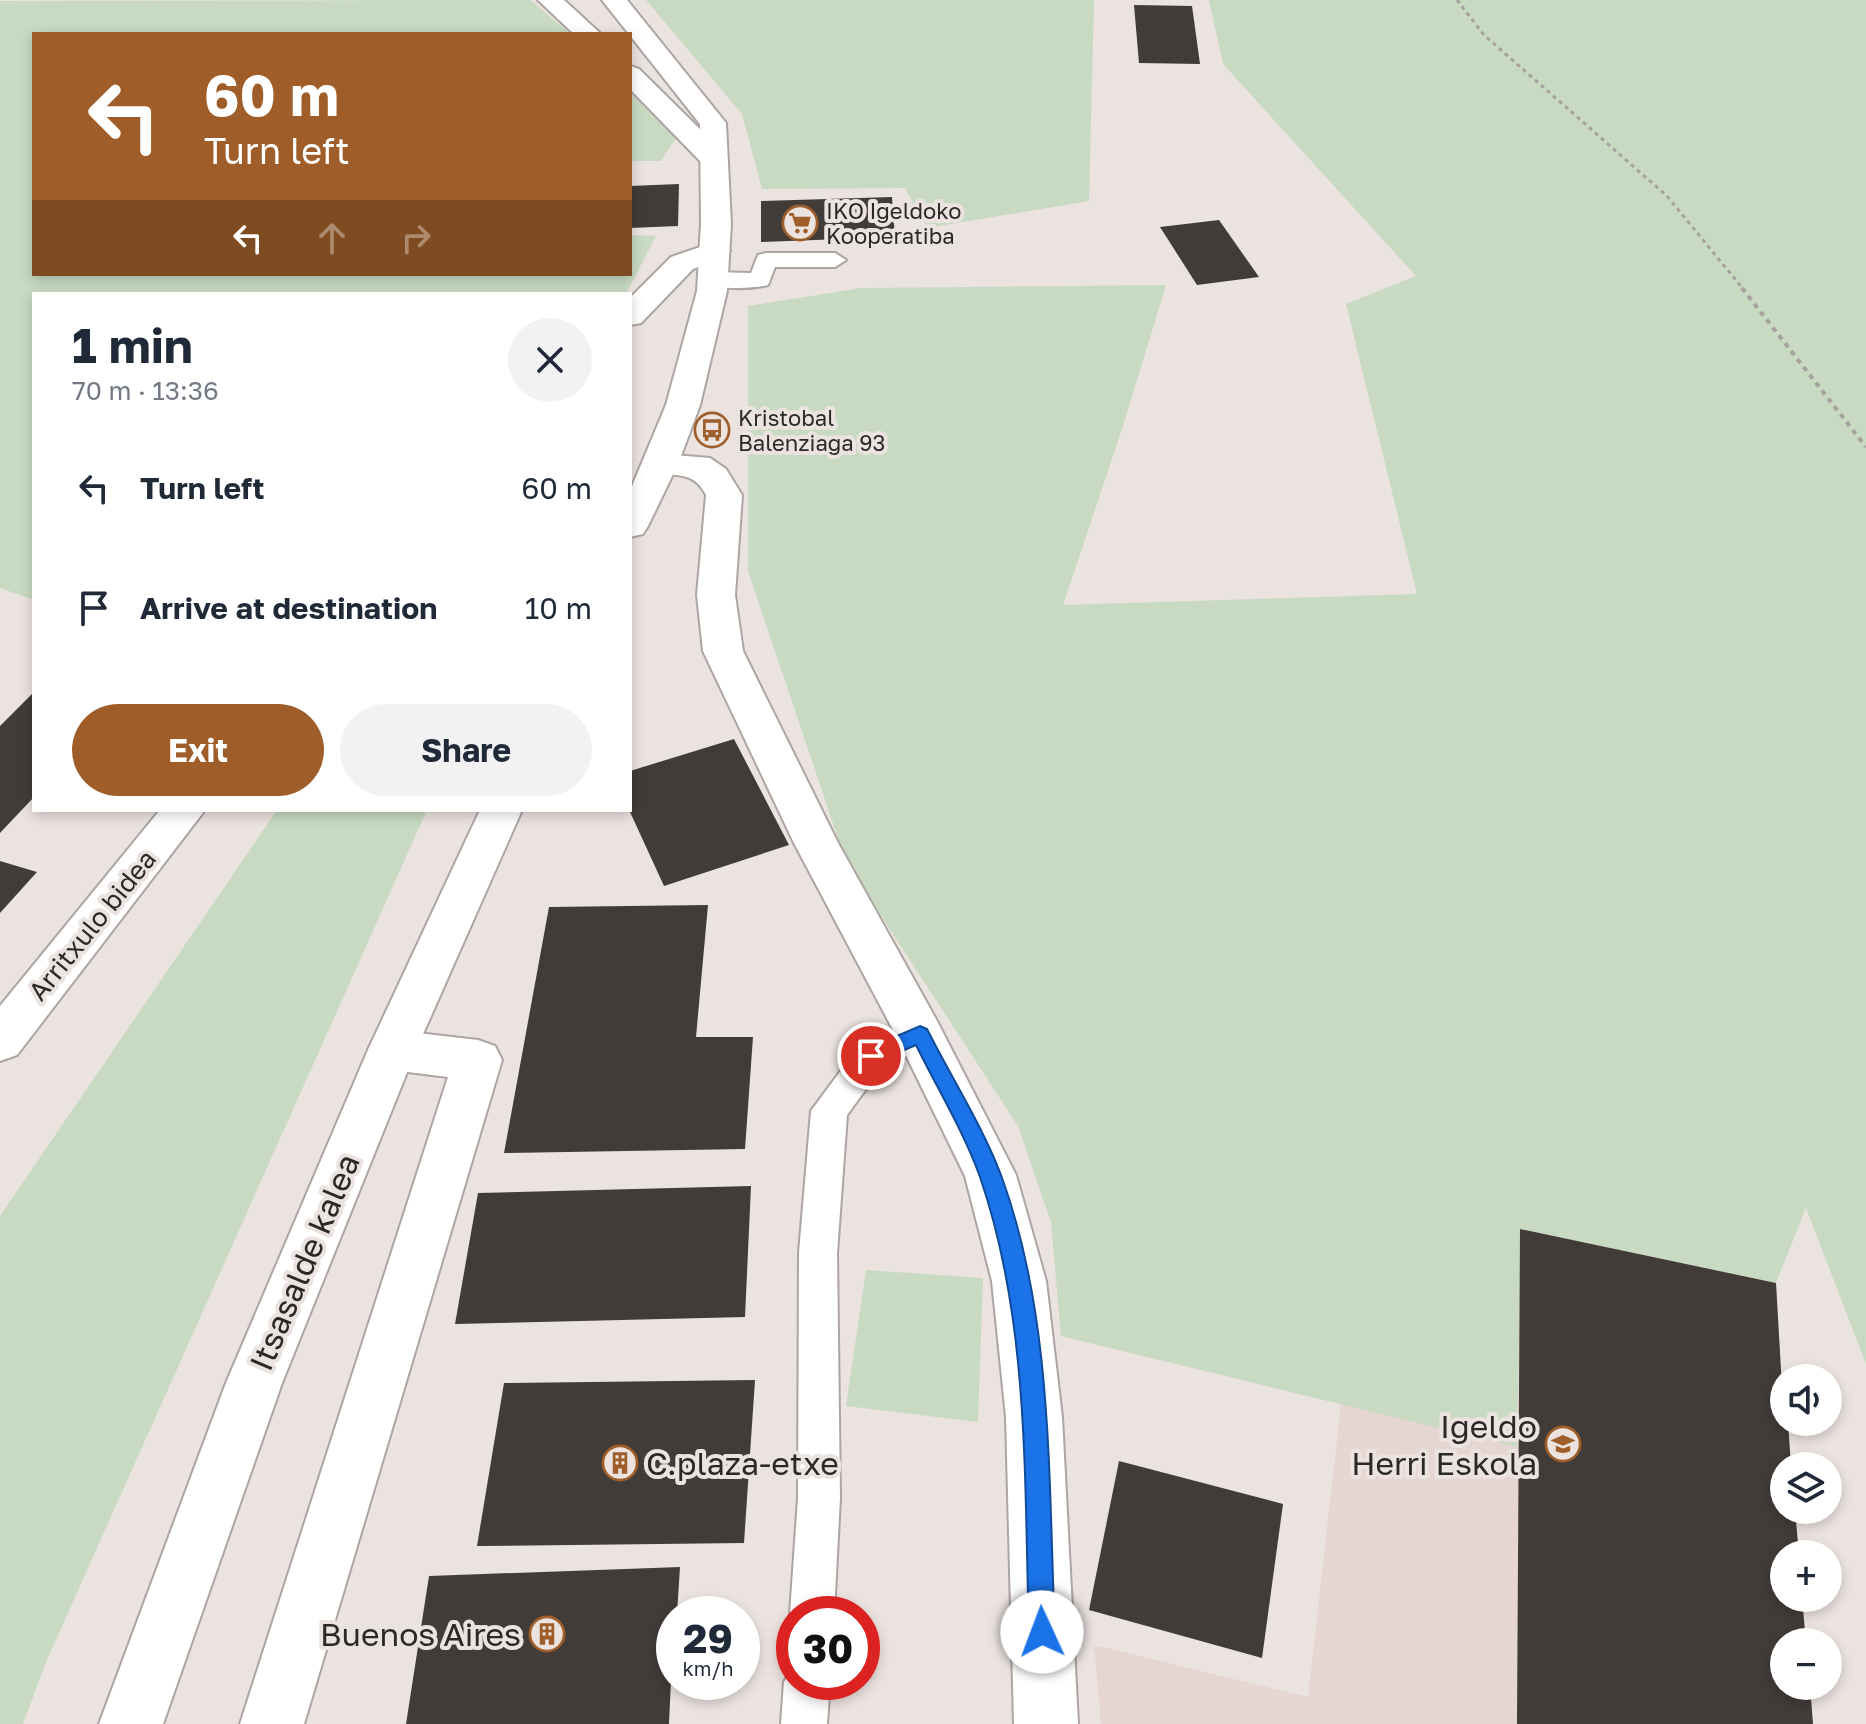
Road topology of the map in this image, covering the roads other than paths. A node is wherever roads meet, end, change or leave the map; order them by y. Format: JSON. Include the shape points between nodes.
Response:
{"nodes":[{"id":1,"x":550,"y":0,"type":"edge"},
{"id":2,"x":614,"y":0,"type":"edge"},
{"id":3,"x":587,"y":32,"type":"edge"},
{"id":4,"x":632,"y":76,"type":"edge"},
{"id":5,"x":712,"y":157,"type":"junction"},
{"id":6,"x":835,"y":260,"type":"dead end"},
{"id":7,"x":714,"y":265,"type":"junction"},
{"id":8,"x":632,"y":314,"type":"edge"},
{"id":9,"x":661,"y":464,"type":"junction"},
{"id":10,"x":632,"y":522,"type":"edge"},
{"id":11,"x":182,"y":812,"type":"edge"},
{"id":12,"x":500,"y":812,"type":"edge"},
{"id":13,"x":920,"y":1035,"type":"junction"},
{"id":14,"x":0,"y":1041,"type":"edge"},
{"id":15,"x":392,"y":1050,"type":"junction"},
{"id":16,"x":813,"y":1596,"type":"edge"},
{"id":17,"x":806,"y":1700,"type":"edge"},
{"id":18,"x":131,"y":1724,"type":"edge"},
{"id":19,"x":272,"y":1724,"type":"edge"},
{"id":20,"x":804,"y":1724,"type":"edge"},
{"id":21,"x":1046,"y":1724,"type":"edge"}],
"edges":[{"from":1,"to":3,"type":"street"},
{"from":2,"to":5,"type":"street","via":[[713,123]]},
{"from":4,"to":5,"type":"street"},
{"from":5,"to":7,"type":"street"},
{"from":6,"to":7,"type":"lane","via":[[766,260],[760,280]]},
{"from":7,"to":8,"type":"street","via":[[682,263]]},
{"from":7,"to":9,"type":"street","via":[[683,405]]},
{"from":9,"to":10,"type":"street"},
{"from":9,"to":13,"type":"street","via":[[698,465],[714,476],[724,495],[716,595],[723,651],[816,843]]},
{"from":11,"to":14,"type":"street","name":"Arritxulo bidea"},
{"from":12,"to":15,"type":"street","name":"Itsasalde kalea"},
{"from":13,"to":16,"type":"lane","via":[[871,1056],[829,1111],[818,1253],[819,1498]]},
{"from":13,"to":21,"type":"street","via":[[990,1175],[1019,1281],[1034,1417]]},
{"from":15,"to":18,"type":"street","name":"Itsasalde kalea","via":[[254,1383]]},
{"from":15,"to":19,"type":"street","via":[[478,1060]]},
{"from":17,"to":20,"type":"lane"}]}
